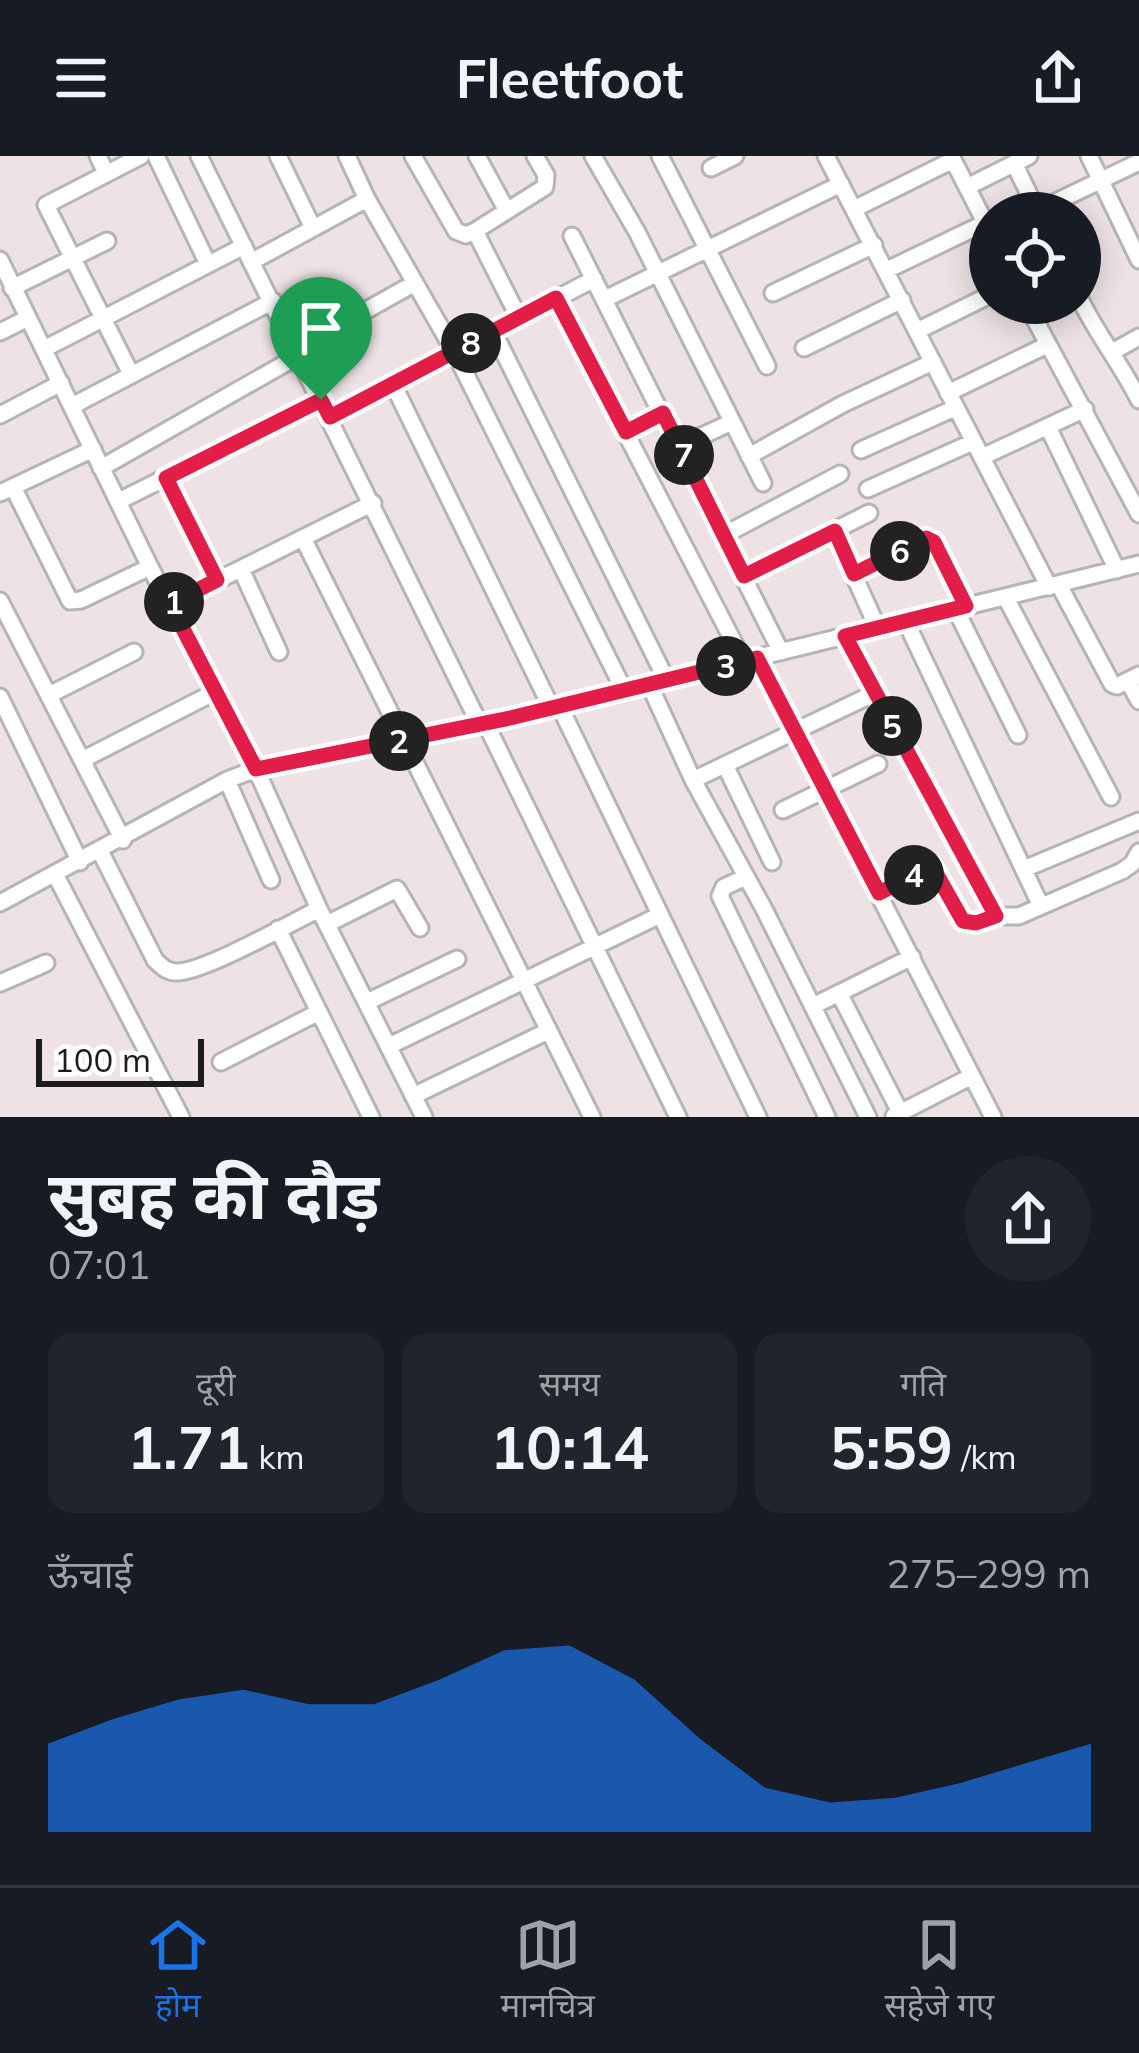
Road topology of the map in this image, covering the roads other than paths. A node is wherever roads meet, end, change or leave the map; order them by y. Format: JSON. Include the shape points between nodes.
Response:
{"nodes":[{"id":1,"x":98,"y":156,"type":"edge"},
{"id":2,"x":141,"y":156,"type":"edge"},
{"id":3,"x":156,"y":156,"type":"edge"},
{"id":4,"x":199,"y":156,"type":"edge"},
{"id":5,"x":278,"y":156,"type":"edge"},
{"id":6,"x":347,"y":156,"type":"edge"},
{"id":7,"x":413,"y":156,"type":"edge"},
{"id":8,"x":477,"y":156,"type":"edge"},
{"id":9,"x":535,"y":156,"type":"edge"},
{"id":10,"x":593,"y":156,"type":"edge"},
{"id":11,"x":660,"y":156,"type":"edge"},
{"id":12,"x":734,"y":156,"type":"edge"},
{"id":13,"x":826,"y":156,"type":"edge"},
{"id":14,"x":1089,"y":156,"type":"edge"},
{"id":15,"x":952,"y":158,"type":"edge"},
{"id":16,"x":1024,"y":158,"type":"edge"},
{"id":17,"x":1139,"y":162,"type":"edge"},
{"id":18,"x":711,"y":168,"type":"dead end"},
{"id":19,"x":106,"y":173,"type":"junction"},
{"id":20,"x":1100,"y":181,"type":"junction"},
{"id":21,"x":841,"y":184,"type":"junction"},
{"id":22,"x":967,"y":187,"type":"junction"},
{"id":23,"x":970,"y":192,"type":"edge"},
{"id":24,"x":1032,"y":192,"type":"edge"},
{"id":25,"x":1078,"y":192,"type":"edge"},
{"id":26,"x":367,"y":199,"type":"junction"},
{"id":27,"x":856,"y":208,"type":"junction"},
{"id":28,"x":507,"y":211,"type":"junction"},
{"id":29,"x":313,"y":228,"type":"junction"},
{"id":30,"x":475,"y":231,"type":"junction"},
{"id":31,"x":572,"y":236,"type":"dead end"},
{"id":32,"x":969,"y":236,"type":"edge"},
{"id":33,"x":107,"y":241,"type":"dead end"},
{"id":34,"x":874,"y":245,"type":"junction"},
{"id":35,"x":707,"y":248,"type":"junction"},
{"id":36,"x":248,"y":254,"type":"junction"},
{"id":37,"x":70,"y":258,"type":"junction"},
{"id":38,"x":0,"y":260,"type":"edge"},
{"id":39,"x":1139,"y":260,"type":"edge"},
{"id":40,"x":208,"y":264,"type":"junction"},
{"id":41,"x":887,"y":270,"type":"junction"},
{"id":42,"x":657,"y":272,"type":"junction"},
{"id":43,"x":594,"y":279,"type":"junction"},
{"id":44,"x":415,"y":283,"type":"junction"},
{"id":45,"x":12,"y":288,"type":"junction"},
{"id":46,"x":773,"y":293,"type":"dead end"},
{"id":47,"x":556,"y":298,"type":"junction"},
{"id":48,"x":604,"y":299,"type":"junction"},
{"id":49,"x":902,"y":300,"type":"junction"},
{"id":50,"x":273,"y":301,"type":"junction"},
{"id":51,"x":969,"y":306,"type":"edge"},
{"id":52,"x":28,"y":318,"type":"junction"},
{"id":53,"x":519,"y":318,"type":"junction"},
{"id":54,"x":101,"y":320,"type":"junction"},
{"id":55,"x":1036,"y":324,"type":"edge"},
{"id":56,"x":1092,"y":324,"type":"edge"},
{"id":57,"x":493,"y":331,"type":"junction"},
{"id":58,"x":917,"y":331,"type":"junction"},
{"id":59,"x":0,"y":332,"type":"edge"},
{"id":60,"x":1139,"y":337,"type":"edge"},
{"id":61,"x":1047,"y":345,"type":"junction"},
{"id":62,"x":804,"y":348,"type":"dead end"},
{"id":63,"x":44,"y":350,"type":"junction"},
{"id":64,"x":454,"y":351,"type":"junction"},
{"id":65,"x":1114,"y":351,"type":"junction"},
{"id":66,"x":298,"y":352,"type":"junction"},
{"id":67,"x":933,"y":362,"type":"junction"},
{"id":68,"x":767,"y":366,"type":"dead end"},
{"id":69,"x":130,"y":374,"type":"junction"},
{"id":70,"x":62,"y":383,"type":"junction"},
{"id":71,"x":393,"y":384,"type":"junction"},
{"id":72,"x":321,"y":400,"type":"junction"},
{"id":73,"x":1139,"y":400,"type":"edge"},
{"id":74,"x":951,"y":401,"type":"junction"},
{"id":75,"x":72,"y":406,"type":"junction"},
{"id":76,"x":1085,"y":409,"type":"junction"},
{"id":77,"x":663,"y":413,"type":"junction"},
{"id":78,"x":0,"y":415,"type":"edge"},
{"id":79,"x":330,"y":417,"type":"junction"},
{"id":80,"x":732,"y":422,"type":"junction"},
{"id":81,"x":1048,"y":427,"type":"junction"},
{"id":82,"x":626,"y":432,"type":"junction"},
{"id":83,"x":680,"y":446,"type":"junction"},
{"id":84,"x":93,"y":449,"type":"junction"},
{"id":85,"x":861,"y":450,"type":"dead end"},
{"id":86,"x":978,"y":450,"type":"junction"},
{"id":87,"x":749,"y":456,"type":"junction"},
{"id":88,"x":101,"y":468,"type":"junction"},
{"id":89,"x":840,"y":474,"type":"dead end"},
{"id":90,"x":166,"y":478,"type":"junction"},
{"id":91,"x":763,"y":483,"type":"dead end"},
{"id":92,"x":868,"y":489,"type":"dead end"},
{"id":93,"x":6,"y":490,"type":"edge"},
{"id":94,"x":118,"y":501,"type":"junction"},
{"id":95,"x":374,"y":503,"type":"junction"},
{"id":96,"x":869,"y":512,"type":"dead end"},
{"id":97,"x":1139,"y":514,"type":"edge"},
{"id":98,"x":835,"y":531,"type":"junction"},
{"id":99,"x":724,"y":536,"type":"junction"},
{"id":100,"x":303,"y":538,"type":"junction"},
{"id":101,"x":1139,"y":564,"type":"edge"},
{"id":102,"x":150,"y":567,"type":"junction"},
{"id":103,"x":241,"y":569,"type":"junction"},
{"id":104,"x":1117,"y":570,"type":"junction"},
{"id":105,"x":854,"y":574,"type":"junction"},
{"id":106,"x":744,"y":576,"type":"junction"},
{"id":107,"x":217,"y":580,"type":"junction"},
{"id":108,"x":1054,"y":586,"type":"junction"},
{"id":109,"x":1006,"y":598,"type":"junction"},
{"id":110,"x":0,"y":601,"type":"edge"},
{"id":111,"x":170,"y":604,"type":"junction"},
{"id":112,"x":960,"y":607,"type":"junction"},
{"id":113,"x":906,"y":622,"type":"junction"},
{"id":114,"x":878,"y":629,"type":"junction"},
{"id":115,"x":845,"y":636,"type":"junction"},
{"id":116,"x":134,"y":652,"type":"dead end"},
{"id":117,"x":279,"y":652,"type":"dead end"},
{"id":118,"x":781,"y":652,"type":"junction"},
{"id":119,"x":751,"y":660,"type":"junction"},
{"id":120,"x":1134,"y":678,"type":"edge"},
{"id":121,"x":667,"y":681,"type":"junction"},
{"id":122,"x":649,"y":685,"type":"junction"},
{"id":123,"x":624,"y":690,"type":"junction"},
{"id":124,"x":214,"y":692,"type":"junction"},
{"id":125,"x":875,"y":693,"type":"junction"},
{"id":126,"x":49,"y":695,"type":"junction"},
{"id":127,"x":0,"y":697,"type":"edge"},
{"id":128,"x":1139,"y":701,"type":"edge"},
{"id":129,"x":555,"y":706,"type":"junction"},
{"id":130,"x":482,"y":722,"type":"junction"},
{"id":131,"x":796,"y":731,"type":"junction"},
{"id":132,"x":1018,"y":735,"type":"dead end"},
{"id":133,"x":401,"y":740,"type":"junction"},
{"id":134,"x":82,"y":760,"type":"junction"},
{"id":135,"x":878,"y":764,"type":"dead end"},
{"id":136,"x":725,"y":765,"type":"junction"},
{"id":137,"x":256,"y":769,"type":"junction"},
{"id":138,"x":227,"y":780,"type":"junction"},
{"id":139,"x":693,"y":780,"type":"junction"},
{"id":140,"x":826,"y":790,"type":"junction"},
{"id":141,"x":1112,"y":797,"type":"dead end"},
{"id":142,"x":783,"y":810,"type":"dead end"},
{"id":143,"x":1135,"y":822,"type":"edge"},
{"id":144,"x":123,"y":839,"type":"junction"},
{"id":145,"x":100,"y":851,"type":"junction"},
{"id":146,"x":1139,"y":851,"type":"edge"},
{"id":147,"x":80,"y":862,"type":"junction"},
{"id":148,"x":772,"y":862,"type":"dead end"},
{"id":149,"x":1024,"y":869,"type":"junction"},
{"id":150,"x":55,"y":874,"type":"junction"},
{"id":151,"x":746,"y":877,"type":"junction"},
{"id":152,"x":271,"y":880,"type":"dead end"},
{"id":153,"x":879,"y":893,"type":"junction"},
{"id":154,"x":0,"y":903,"type":"edge"},
{"id":155,"x":1041,"y":906,"type":"junction"},
{"id":156,"x":660,"y":915,"type":"junction"},
{"id":157,"x":996,"y":916,"type":"junction"},
{"id":158,"x":323,"y":917,"type":"junction"},
{"id":159,"x":420,"y":928,"type":"dead end"},
{"id":160,"x":278,"y":929,"type":"junction"},
{"id":161,"x":597,"y":947,"type":"junction"},
{"id":162,"x":912,"y":957,"type":"junction"},
{"id":163,"x":457,"y":959,"type":"dead end"},
{"id":164,"x":46,"y":962,"type":"dead end"},
{"id":165,"x":0,"y":983,"type":"edge"},
{"id":166,"x":523,"y":983,"type":"junction"},
{"id":167,"x":839,"y":993,"type":"junction"},
{"id":168,"x":367,"y":1002,"type":"junction"},
{"id":169,"x":813,"y":1006,"type":"junction"},
{"id":170,"x":319,"y":1012,"type":"junction"},
{"id":171,"x":548,"y":1031,"type":"junction"},
{"id":172,"x":389,"y":1046,"type":"junction"},
{"id":173,"x":220,"y":1062,"type":"dead end"},
{"id":174,"x":972,"y":1076,"type":"junction"},
{"id":175,"x":416,"y":1110,"type":"edge"},
{"id":176,"x":896,"y":1115,"type":"edge"},
{"id":177,"x":181,"y":1117,"type":"edge"},
{"id":178,"x":370,"y":1117,"type":"edge"},
{"id":179,"x":592,"y":1117,"type":"edge"},
{"id":180,"x":678,"y":1117,"type":"edge"},
{"id":181,"x":758,"y":1117,"type":"edge"},
{"id":182,"x":827,"y":1117,"type":"edge"},
{"id":183,"x":868,"y":1117,"type":"edge"},
{"id":184,"x":993,"y":1117,"type":"edge"}],
"edges":[{"from":1,"to":19,"type":"street"},
{"from":2,"to":19,"type":"street"},
{"from":3,"to":40,"type":"street"},
{"from":4,"to":36,"type":"street"},
{"from":5,"to":29,"type":"street"},
{"from":6,"to":26,"type":"street"},
{"from":7,"to":30,"type":"street","via":[[456,231]]},
{"from":8,"to":28,"type":"street"},
{"from":9,"to":28,"type":"street","via":[[548,182]]},
{"from":10,"to":42,"type":"street"},
{"from":11,"to":35,"type":"street"},
{"from":12,"to":18,"type":"street"},
{"from":13,"to":21,"type":"street"},
{"from":14,"to":20,"type":"street"},
{"from":15,"to":22,"type":"street"},
{"from":15,"to":27,"type":"street"},
{"from":16,"to":22,"type":"street"},
{"from":16,"to":24,"type":"street"},
{"from":17,"to":20,"type":"street"},
{"from":19,"to":37,"type":"street","via":[[46,205]]},
{"from":20,"to":25,"type":"street"},
{"from":20,"to":39,"type":"street"},
{"from":21,"to":27,"type":"street"},
{"from":21,"to":35,"type":"street"},
{"from":22,"to":23,"type":"street"},
{"from":26,"to":29,"type":"street"},
{"from":26,"to":44,"type":"street"},
{"from":27,"to":34,"type":"street"},
{"from":28,"to":30,"type":"street"},
{"from":29,"to":36,"type":"street"},
{"from":30,"to":53,"type":"street"},
{"from":31,"to":43,"type":"street"},
{"from":32,"to":41,"type":"street"},
{"from":33,"to":37,"type":"street"},
{"from":34,"to":41,"type":"street"},
{"from":34,"to":46,"type":"street"},
{"from":35,"to":42,"type":"street"},
{"from":35,"to":68,"type":"street"},
{"from":36,"to":40,"type":"street"},
{"from":36,"to":50,"type":"street"},
{"from":37,"to":45,"type":"street"},
{"from":37,"to":54,"type":"street"},
{"from":38,"to":45,"type":"street"},
{"from":40,"to":54,"type":"street"},
{"from":41,"to":49,"type":"street"},
{"from":42,"to":48,"type":"street"},
{"from":42,"to":80,"type":"street"},
{"from":43,"to":47,"type":"street"},
{"from":43,"to":48,"type":"street"},
{"from":44,"to":64,"type":"street"},
{"from":44,"to":66,"type":"street"},
{"from":45,"to":52,"type":"street"},
{"from":47,"to":53,"type":"street"},
{"from":47,"to":82,"type":"street"},
{"from":48,"to":77,"type":"street"},
{"from":49,"to":58,"type":"street"},
{"from":49,"to":62,"type":"street"},
{"from":50,"to":66,"type":"street"},
{"from":50,"to":69,"type":"street"},
{"from":51,"to":58,"type":"street"},
{"from":52,"to":59,"type":"street"},
{"from":52,"to":63,"type":"street"},
{"from":53,"to":57,"type":"street"},
{"from":54,"to":63,"type":"street"},
{"from":54,"to":69,"type":"street"},
{"from":55,"to":61,"type":"street"},
{"from":56,"to":65,"type":"street"},
{"from":57,"to":64,"type":"street"},
{"from":57,"to":121,"type":"street"},
{"from":58,"to":67,"type":"street"},
{"from":60,"to":65,"type":"street"},
{"from":61,"to":74,"type":"street"},
{"from":61,"to":76,"type":"street"},
{"from":63,"to":70,"type":"street"},
{"from":64,"to":71,"type":"street"},
{"from":64,"to":123,"type":"street"},
{"from":65,"to":73,"type":"street"},
{"from":66,"to":72,"type":"street"},
{"from":66,"to":88,"type":"street"},
{"from":67,"to":74,"type":"street"},
{"from":67,"to":87,"type":"street"},
{"from":69,"to":75,"type":"street"},
{"from":70,"to":75,"type":"street"},
{"from":70,"to":78,"type":"street"},
{"from":71,"to":79,"type":"street"},
{"from":71,"to":129,"type":"street"},
{"from":72,"to":79,"type":"street"},
{"from":72,"to":90,"type":"street"},
{"from":74,"to":85,"type":"street"},
{"from":74,"to":86,"type":"street"},
{"from":75,"to":84,"type":"street"},
{"from":76,"to":81,"type":"street"},
{"from":76,"to":97,"type":"street"},
{"from":77,"to":82,"type":"street"},
{"from":77,"to":83,"type":"street"},
{"from":79,"to":95,"type":"street"},
{"from":80,"to":83,"type":"street"},
{"from":80,"to":87,"type":"street"},
{"from":81,"to":86,"type":"street"},
{"from":81,"to":104,"type":"street"},
{"from":82,"to":119,"type":"street"},
{"from":83,"to":99,"type":"street"},
{"from":84,"to":88,"type":"street"},
{"from":84,"to":93,"type":"street"},
{"from":86,"to":92,"type":"street"},
{"from":86,"to":108,"type":"street"},
{"from":87,"to":91,"type":"street"},
{"from":88,"to":94,"type":"street"},
{"from":89,"to":99,"type":"street"},
{"from":90,"to":94,"type":"street"},
{"from":90,"to":107,"type":"street"},
{"from":93,"to":102,"type":"street","via":[[70,601]]},
{"from":94,"to":102,"type":"street"},
{"from":95,"to":100,"type":"street"},
{"from":95,"to":130,"type":"street"},
{"from":96,"to":98,"type":"street"},
{"from":98,"to":105,"type":"street"},
{"from":98,"to":106,"type":"street"},
{"from":99,"to":106,"type":"street"},
{"from":100,"to":103,"type":"street"},
{"from":100,"to":133,"type":"street"},
{"from":101,"to":104,"type":"street"},
{"from":102,"to":111,"type":"street"},
{"from":103,"to":107,"type":"street"},
{"from":103,"to":117,"type":"street"},
{"from":104,"to":108,"type":"street"},
{"from":105,"to":112,"type":"street","via":[[929,538]]},
{"from":105,"to":114,"type":"street"},
{"from":106,"to":118,"type":"street"},
{"from":107,"to":111,"type":"street"},
{"from":108,"to":109,"type":"street"},
{"from":108,"to":120,"type":"street","via":[[1112,684]]},
{"from":109,"to":112,"type":"street"},
{"from":109,"to":141,"type":"street"},
{"from":110,"to":126,"type":"street"},
{"from":111,"to":124,"type":"street"},
{"from":112,"to":113,"type":"street"},
{"from":112,"to":132,"type":"street"},
{"from":113,"to":114,"type":"street"},
{"from":113,"to":149,"type":"street"},
{"from":114,"to":115,"type":"street"},
{"from":115,"to":118,"type":"street"},
{"from":115,"to":125,"type":"street"},
{"from":116,"to":126,"type":"street"},
{"from":118,"to":119,"type":"street"},
{"from":119,"to":121,"type":"street"},
{"from":119,"to":131,"type":"street"},
{"from":120,"to":128,"type":"street"},
{"from":121,"to":122,"type":"street"},
{"from":122,"to":123,"type":"street"},
{"from":122,"to":139,"type":"street"},
{"from":123,"to":129,"type":"street"},
{"from":124,"to":134,"type":"street"},
{"from":124,"to":137,"type":"street"},
{"from":125,"to":131,"type":"street"},
{"from":125,"to":157,"type":"street"},
{"from":126,"to":134,"type":"street"},
{"from":127,"to":147,"type":"street"},
{"from":129,"to":130,"type":"street"},
{"from":129,"to":156,"type":"street"},
{"from":130,"to":133,"type":"street"},
{"from":130,"to":161,"type":"street"},
{"from":131,"to":136,"type":"street"},
{"from":131,"to":140,"type":"street"},
{"from":133,"to":137,"type":"street"},
{"from":133,"to":166,"type":"street"},
{"from":134,"to":144,"type":"street"},
{"from":135,"to":140,"type":"street"},
{"from":136,"to":139,"type":"street"},
{"from":136,"to":148,"type":"street"},
{"from":137,"to":138,"type":"street"},
{"from":137,"to":158,"type":"street"},
{"from":138,"to":144,"type":"street"},
{"from":138,"to":152,"type":"street"},
{"from":139,"to":151,"type":"street"},
{"from":140,"to":142,"type":"street"},
{"from":140,"to":153,"type":"street"},
{"from":143,"to":146,"type":"street"},
{"from":143,"to":149,"type":"street"},
{"from":144,"to":145,"type":"street"},
{"from":145,"to":147,"type":"street"},
{"from":145,"to":160,"type":"street","via":[[166,971],[203,965]]},
{"from":146,"to":155,"type":"street","via":[[1122,871]]},
{"from":147,"to":150,"type":"street"},
{"from":149,"to":155,"type":"street"},
{"from":150,"to":154,"type":"street"},
{"from":150,"to":177,"type":"street"},
{"from":151,"to":169,"type":"street"},
{"from":151,"to":182,"type":"street","via":[[721,896]]},
{"from":153,"to":157,"type":"street","via":[[932,866],[963,921]]},
{"from":153,"to":162,"type":"street"},
{"from":155,"to":157,"type":"street"},
{"from":156,"to":161,"type":"street"},
{"from":156,"to":181,"type":"street"},
{"from":158,"to":159,"type":"street","via":[[397,889]]},
{"from":158,"to":160,"type":"street"},
{"from":158,"to":168,"type":"street"},
{"from":160,"to":170,"type":"street"},
{"from":161,"to":166,"type":"street"},
{"from":161,"to":180,"type":"street"},
{"from":162,"to":167,"type":"street"},
{"from":162,"to":174,"type":"street"},
{"from":163,"to":168,"type":"street"},
{"from":164,"to":165,"type":"street"},
{"from":166,"to":171,"type":"street"},
{"from":166,"to":172,"type":"street"},
{"from":167,"to":169,"type":"street"},
{"from":167,"to":176,"type":"street"},
{"from":168,"to":172,"type":"street"},
{"from":169,"to":183,"type":"street"},
{"from":170,"to":173,"type":"street"},
{"from":170,"to":178,"type":"street"},
{"from":171,"to":175,"type":"street"},
{"from":171,"to":179,"type":"street"},
{"from":172,"to":175,"type":"street"},
{"from":174,"to":176,"type":"street"},
{"from":174,"to":184,"type":"street"}]}
